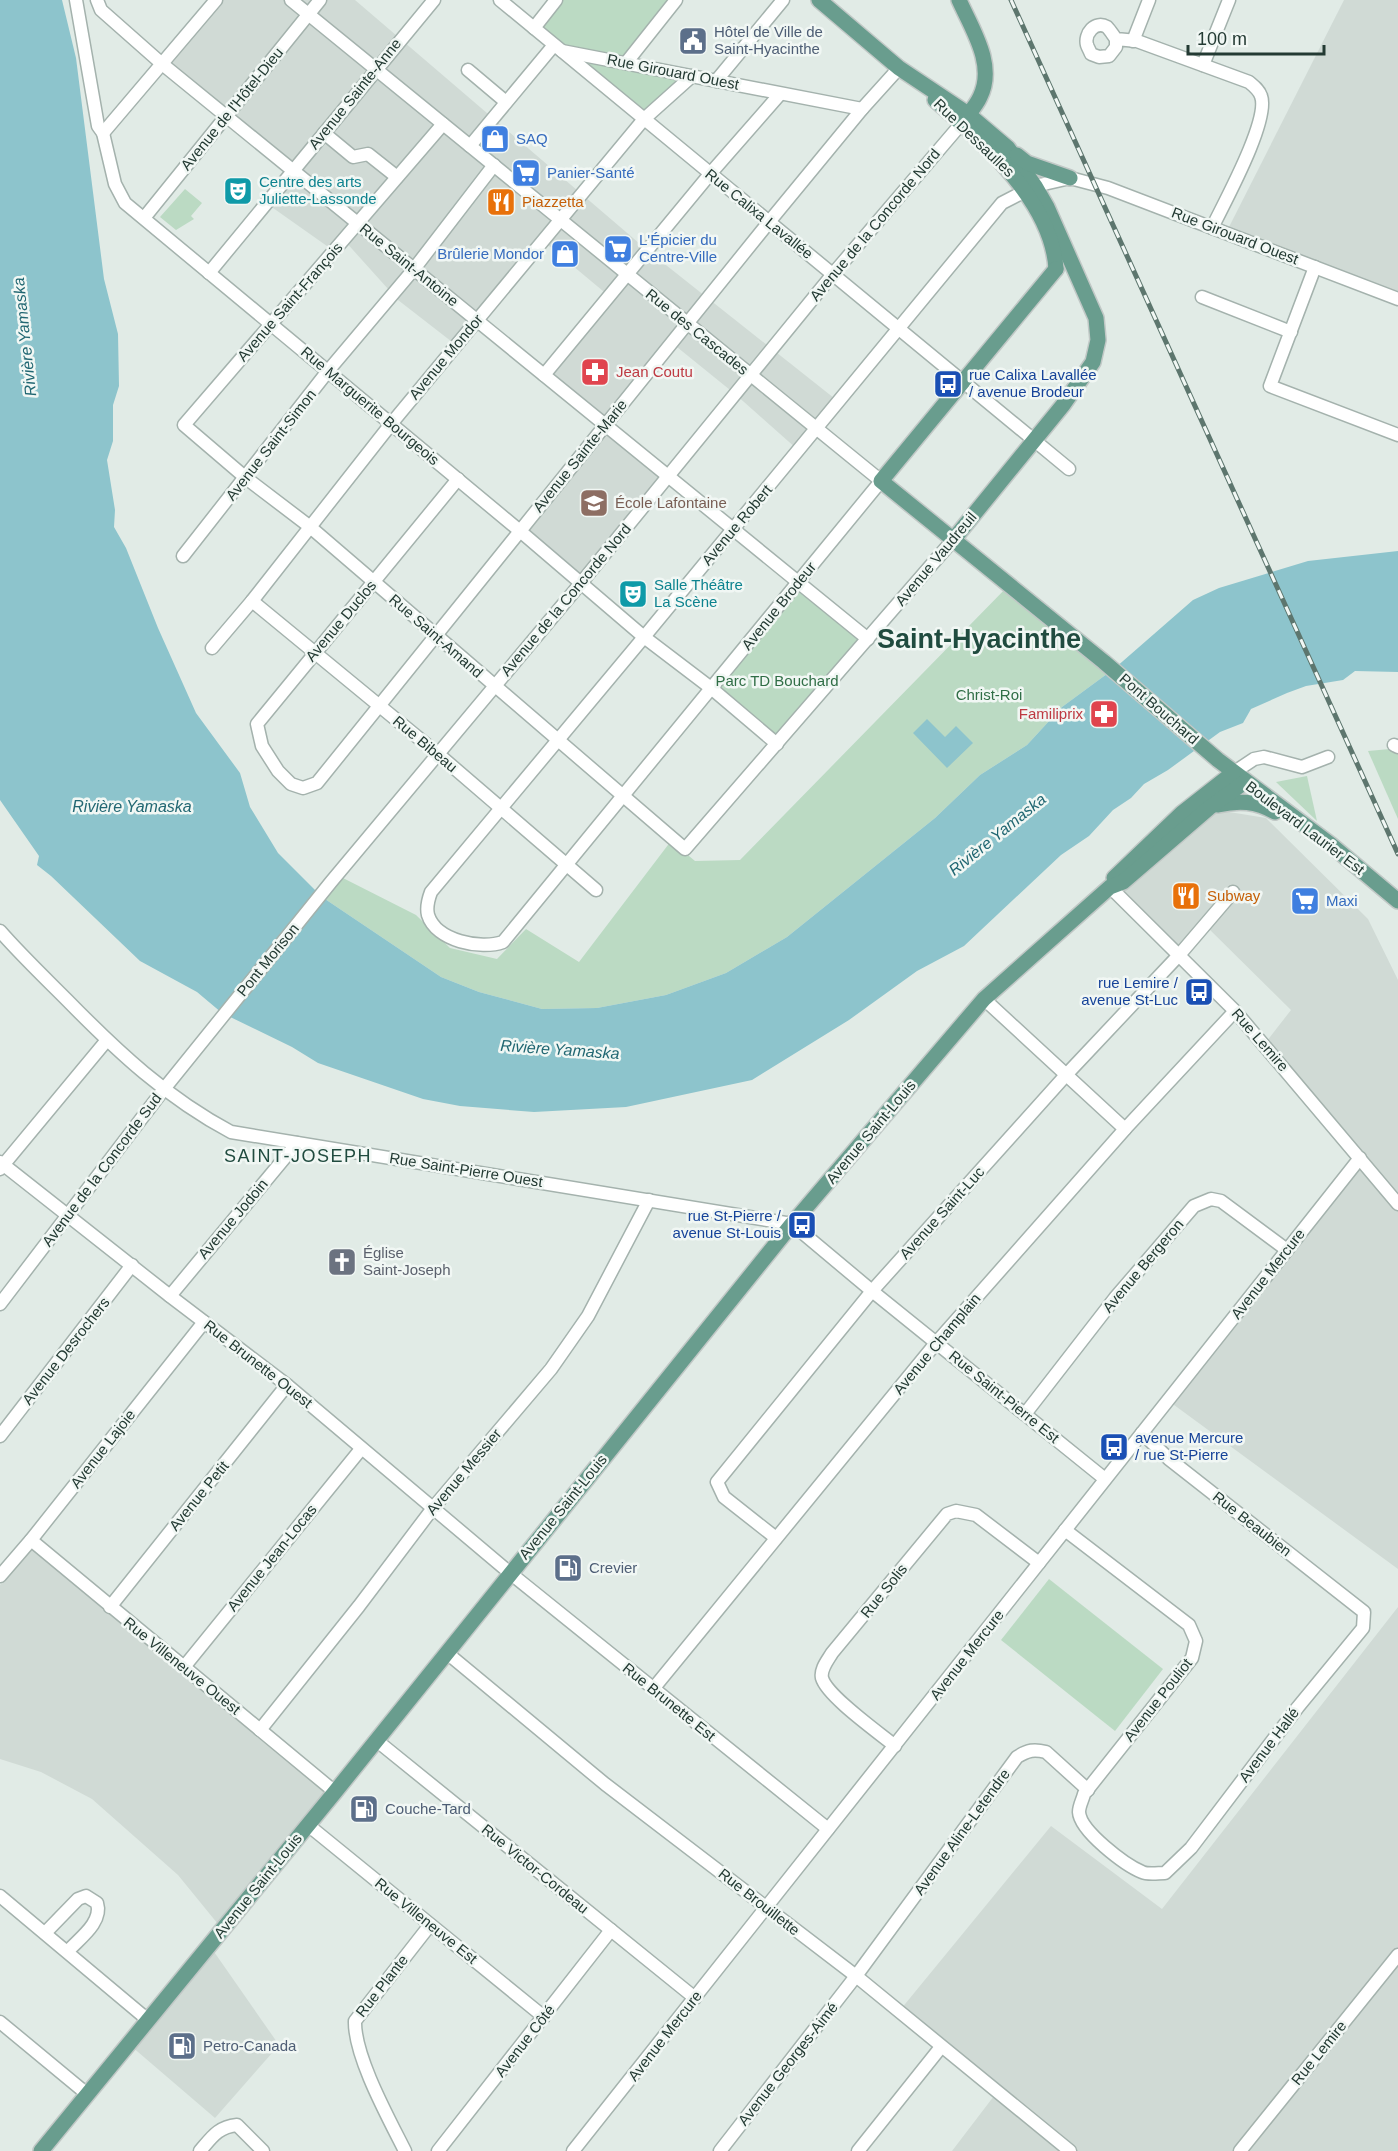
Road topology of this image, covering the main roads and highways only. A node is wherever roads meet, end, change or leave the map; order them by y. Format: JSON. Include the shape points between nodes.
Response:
{"nodes":[{"id":1,"x":819,"y":0,"type":"edge"},
{"id":2,"x":959,"y":0,"type":"edge"},
{"id":3,"x":965,"y":119,"type":"junction"},
{"id":4,"x":1008,"y":148,"type":"junction"},
{"id":5,"x":1070,"y":178,"type":"road end"},
{"id":6,"x":1030,"y":189,"type":"junction"},
{"id":7,"x":1056,"y":269,"type":"junction"},
{"id":8,"x":1075,"y":271,"type":"junction"},
{"id":9,"x":881,"y":482,"type":"joint"},
{"id":10,"x":953,"y":540,"type":"junction"},
{"id":11,"x":1104,"y":662,"type":"joint"},
{"id":12,"x":1213,"y":756,"type":"joint"},
{"id":13,"x":1239,"y":777,"type":"junction"},
{"id":14,"x":1209,"y":808,"type":"junction"},
{"id":15,"x":1330,"y":844,"type":"junction"},
{"id":16,"x":1110,"y":886,"type":"junction"},
{"id":17,"x":1398,"y":901,"type":"edge"},
{"id":18,"x":40,"y":2151,"type":"edge"}],
"edges":[{"from":1,"to":3,"type":"main road","name":"Rue Dessaulles"},
{"from":2,"to":3,"type":"main road","via":[[980,45],[986,74],[981,97]]},
{"from":3,"to":4,"type":"main road","name":"Rue Dessaulles"},
{"from":3,"to":6,"type":"main road","name":"Rue Dessaulles"},
{"from":4,"to":5,"type":"main road","via":[[1027,163]]},
{"from":4,"to":6,"type":"main road","name":"Rue Dessaulles"},
{"from":6,"to":7,"type":"main road","name":"Rue Dessaulles","via":[[1055,252]]},
{"from":6,"to":8,"type":"main road","name":"Rue Dessaulles","via":[[1047,207]]},
{"from":7,"to":8,"type":"main road"},
{"from":7,"to":9,"type":"main road","name":"Avenue Brodeur"},
{"from":8,"to":10,"type":"main road","name":"Avenue Vaudreuil","via":[[1096,318],[1098,340],[1093,362]]},
{"from":9,"to":10,"type":"main road","name":"Rue des Cascades"},
{"from":10,"to":11,"type":"main road","name":"Rue des Cascades"},
{"from":11,"to":12,"type":"main road","name":"Pont Bouchard"},
{"from":12,"to":13,"type":"main road","name":"Boulevard Laurier Est"},
{"from":13,"to":14,"type":"main road","name":"Avenue Saint-Louis"},
{"from":13,"to":15,"type":"main road","name":"Boulevard Laurier Est"},
{"from":13,"to":16,"type":"main road","name":"Avenue Saint-Louis","via":[[1182,813],[1115,876]]},
{"from":14,"to":15,"type":"main road","via":[[1232,801],[1260,803]]},
{"from":14,"to":16,"type":"main road","name":"Avenue Saint-Louis","via":[[1123,882]]},
{"from":15,"to":17,"type":"main road","name":"Boulevard Laurier Est"},
{"from":16,"to":18,"type":"main road","name":"Avenue Saint-Louis","via":[[984,999],[792,1224]]}]}
